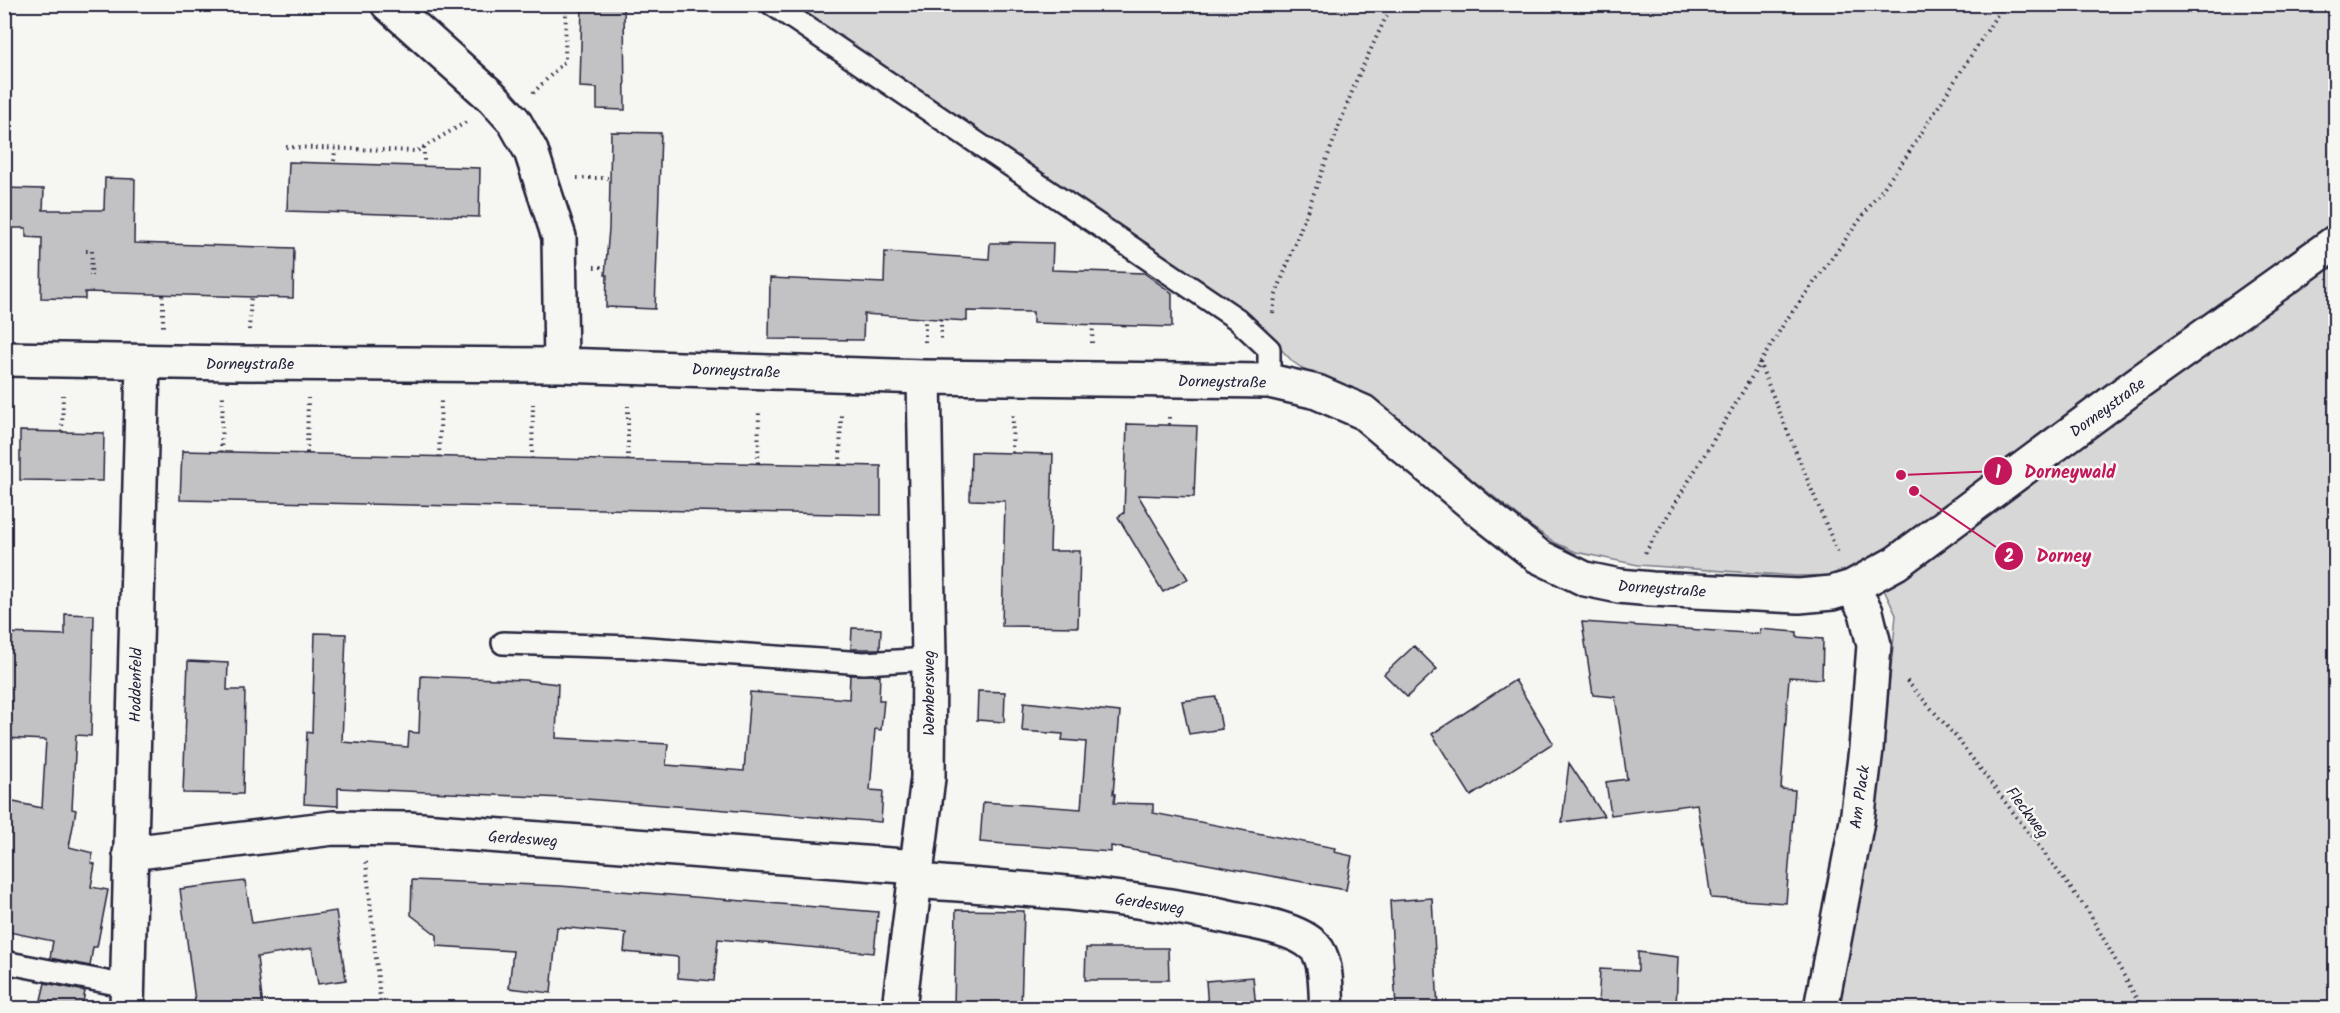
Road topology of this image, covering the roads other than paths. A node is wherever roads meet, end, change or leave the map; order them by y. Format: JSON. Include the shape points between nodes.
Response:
{"nodes":[{"id":1,"x":388,"y":4,"type":"edge"},
{"id":2,"x":772,"y":4,"type":"edge"},
{"id":3,"x":2336,"y":242,"type":"edge"},
{"id":4,"x":4,"y":359,"type":"edge"},
{"id":5,"x":142,"y":362,"type":"junction"},
{"id":6,"x":924,"y":363,"type":"junction"},
{"id":7,"x":561,"y":364,"type":"junction"},
{"id":8,"x":1269,"y":365,"type":"junction"},
{"id":9,"x":1852,"y":587,"type":"junction"},
{"id":10,"x":503,"y":643,"type":"dead end"},
{"id":11,"x":929,"y":659,"type":"junction"},
{"id":12,"x":130,"y":853,"type":"junction"},
{"id":13,"x":916,"y":874,"type":"junction"},
{"id":14,"x":4,"y":962,"type":"edge"},
{"id":15,"x":127,"y":997,"type":"edge"},
{"id":16,"x":899,"y":1008,"type":"edge"},
{"id":17,"x":1327,"y":1008,"type":"edge"},
{"id":18,"x":1821,"y":1008,"type":"edge"}],
"edges":[{"from":1,"to":7,"type":"street","via":[[493,98],[514,121],[531,151],[559,237]]},
{"from":2,"to":8,"type":"lane","via":[[1237,319]]},
{"from":3,"to":9,"type":"street","name":"Dorneystraße","via":[[1896,563]]},
{"from":4,"to":5,"type":"street","name":"Dorneystraße"},
{"from":5,"to":7,"type":"street","name":"Dorneystraße"},
{"from":5,"to":12,"type":"street","name":"Hoddenfeld"},
{"from":6,"to":7,"type":"street","name":"Dorneystraße"},
{"from":6,"to":8,"type":"street","name":"Dorneystraße"},
{"from":6,"to":11,"type":"street","name":"Wembersweg"},
{"from":8,"to":9,"type":"street","name":"Dorneystraße","via":[[1363,412],[1538,556],[1585,579],[1628,586],[1799,596]]},
{"from":9,"to":18,"type":"street","name":"Am Plack","via":[[1866,612],[1874,645],[1857,821]]},
{"from":10,"to":11,"type":"lane","via":[[633,647],[864,663]]},
{"from":11,"to":13,"type":"street","name":"Wembersweg","via":[[927,778]]},
{"from":12,"to":13,"type":"street","name":"Gerdesweg","via":[[333,828],[362,828]]},
{"from":12,"to":15,"type":"street","name":"Hoddenfeld"},
{"from":13,"to":16,"type":"street","name":"Wembersweg"},
{"from":13,"to":17,"type":"street","name":"Gerdesweg","via":[[1156,903],[1266,925],[1306,939],[1316,948],[1323,964]]},
{"from":14,"to":15,"type":"lane"}]}
